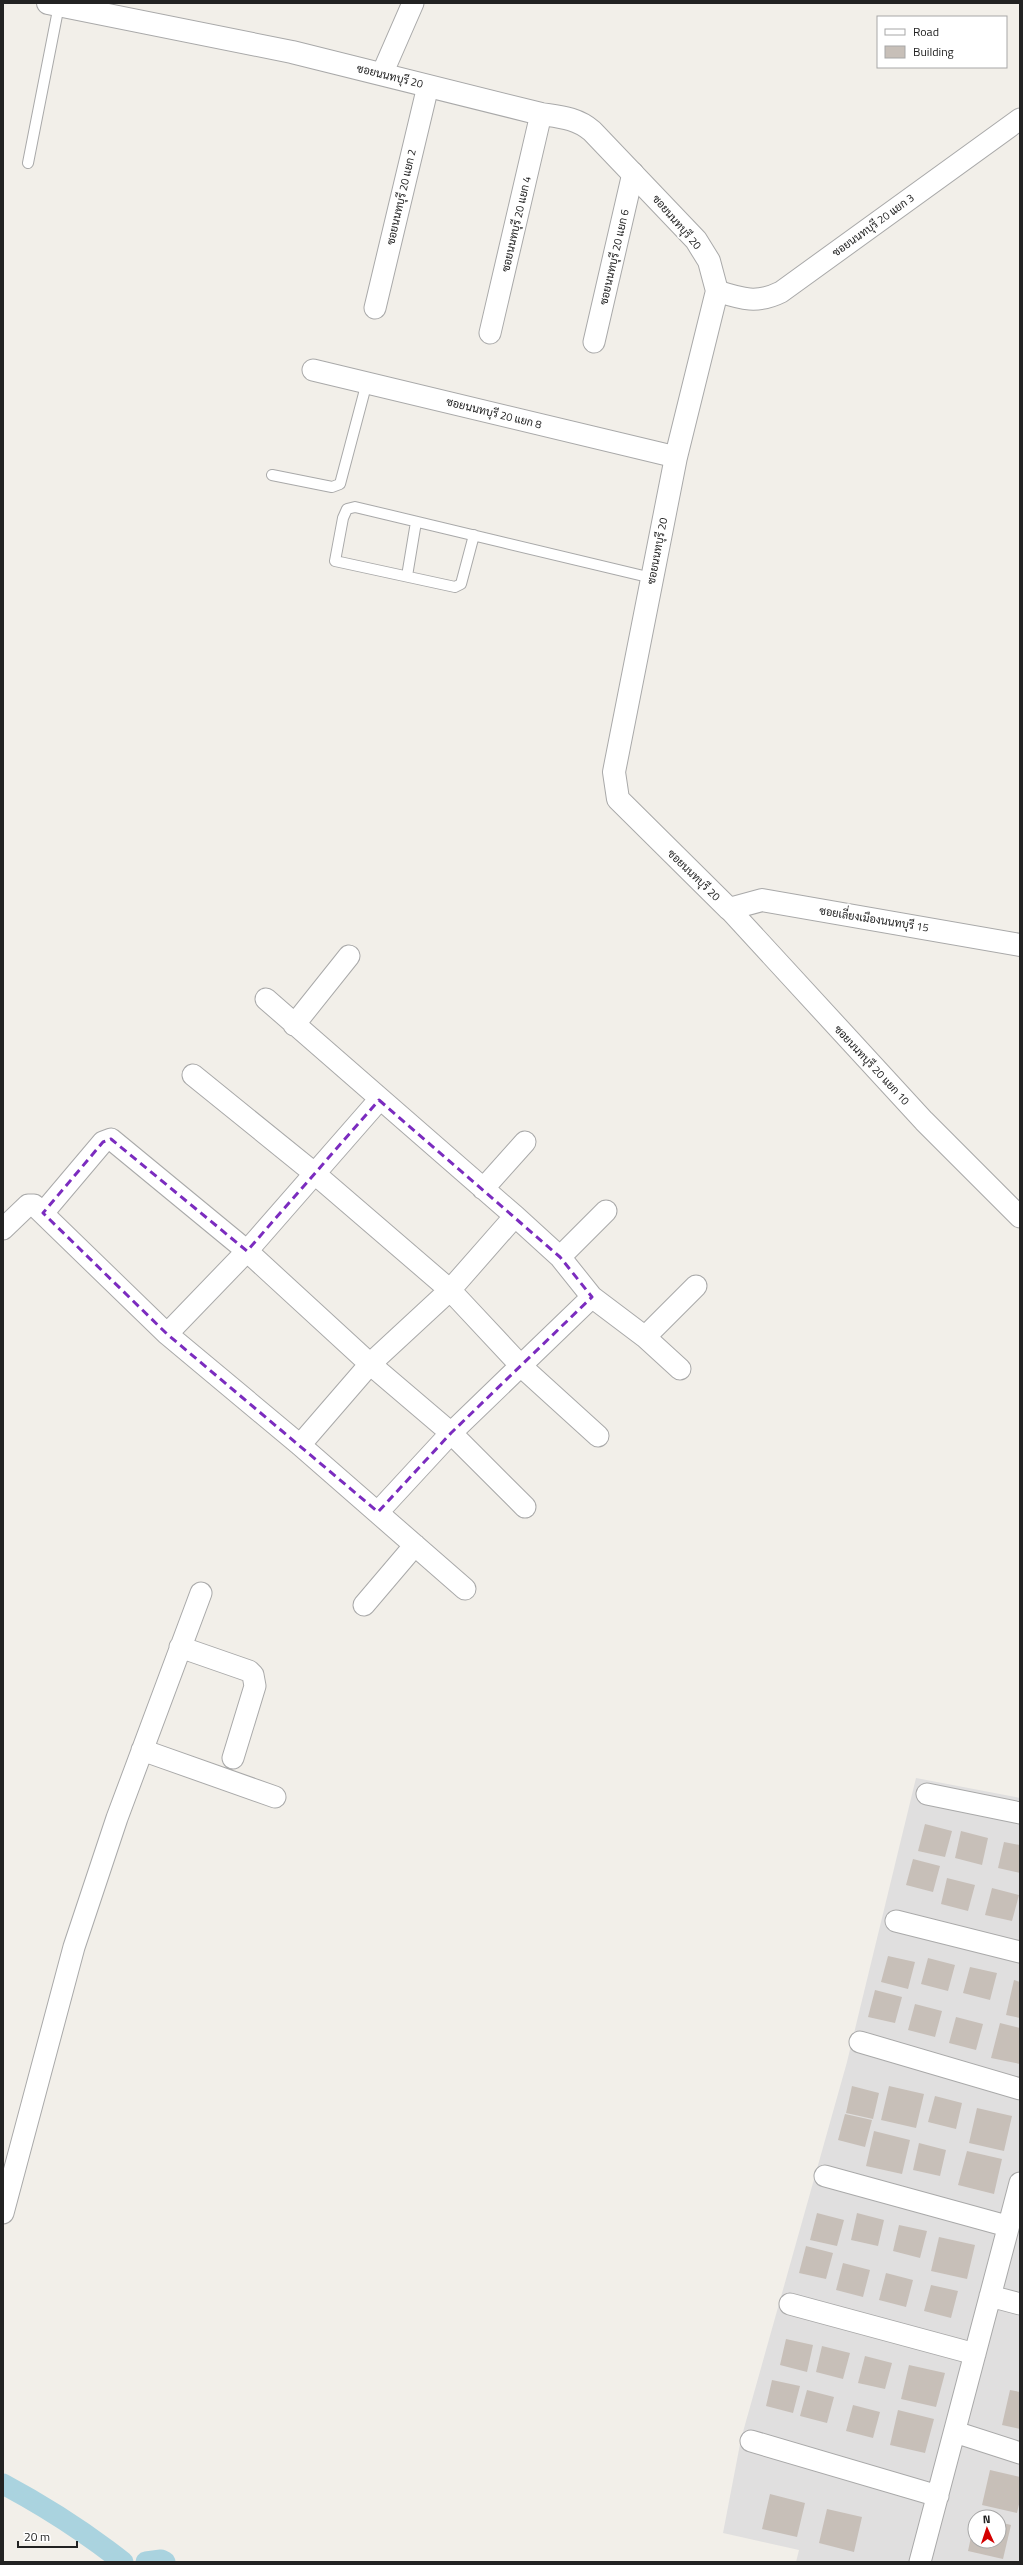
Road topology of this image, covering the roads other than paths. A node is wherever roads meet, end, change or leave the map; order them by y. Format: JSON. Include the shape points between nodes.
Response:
{"nodes":[{"id":1,"x":413,"y":3,"type":"edge"},
{"id":2,"x":54,"y":4,"type":"edge"},
{"id":3,"x":382,"y":74,"type":"junction"},
{"id":4,"x":428,"y":86,"type":"junction"},
{"id":5,"x":541,"y":114,"type":"junction"},
{"id":6,"x":1020,"y":119,"type":"edge"},
{"id":7,"x":28,"y":162,"type":"dead end"},
{"id":8,"x":633,"y":173,"type":"junction"},
{"id":9,"x":717,"y":291,"type":"junction"},
{"id":10,"x":375,"y":308,"type":"dead end"},
{"id":11,"x":490,"y":333,"type":"dead end"},
{"id":12,"x":594,"y":342,"type":"dead end"},
{"id":13,"x":313,"y":370,"type":"dead end"},
{"id":14,"x":367,"y":382,"type":"junction"},
{"id":15,"x":676,"y":457,"type":"junction"},
{"id":16,"x":272,"y":475,"type":"dead end"},
{"id":17,"x":416,"y":522,"type":"junction"},
{"id":18,"x":474,"y":535,"type":"junction"},
{"id":19,"x":407,"y":576,"type":"junction"},
{"id":20,"x":652,"y":578,"type":"junction"},
{"id":21,"x":729,"y":909,"type":"junction"},
{"id":22,"x":1020,"y":944,"type":"edge"},
{"id":23,"x":349,"y":956,"type":"dead end"},
{"id":24,"x":266,"y":999,"type":"dead end"},
{"id":25,"x":294,"y":1025,"type":"junction"},
{"id":26,"x":193,"y":1075,"type":"dead end"},
{"id":27,"x":379,"y":1100,"type":"junction"},
{"id":28,"x":525,"y":1142,"type":"dead end"},
{"id":29,"x":314,"y":1173,"type":"junction"},
{"id":30,"x":483,"y":1189,"type":"junction"},
{"id":31,"x":606,"y":1211,"type":"dead end"},
{"id":32,"x":44,"y":1213,"type":"junction"},
{"id":33,"x":515,"y":1216,"type":"junction"},
{"id":34,"x":1020,"y":1217,"type":"edge"},
{"id":35,"x":3,"y":1229,"type":"edge"},
{"id":36,"x":247,"y":1252,"type":"junction"},
{"id":37,"x":560,"y":1257,"type":"junction"},
{"id":38,"x":696,"y":1286,"type":"dead end"},
{"id":39,"x":450,"y":1290,"type":"junction"},
{"id":40,"x":592,"y":1297,"type":"junction"},
{"id":41,"x":167,"y":1334,"type":"junction"},
{"id":42,"x":645,"y":1337,"type":"junction"},
{"id":43,"x":370,"y":1364,"type":"junction"},
{"id":44,"x":522,"y":1367,"type":"junction"},
{"id":45,"x":680,"y":1369,"type":"dead end"},
{"id":46,"x":451,"y":1433,"type":"junction"},
{"id":47,"x":598,"y":1436,"type":"dead end"},
{"id":48,"x":300,"y":1445,"type":"junction"},
{"id":49,"x":525,"y":1507,"type":"dead end"},
{"id":50,"x":378,"y":1512,"type":"junction"},
{"id":51,"x":415,"y":1545,"type":"junction"},
{"id":52,"x":466,"y":1589,"type":"dead end"},
{"id":53,"x":201,"y":1593,"type":"dead end"},
{"id":54,"x":364,"y":1605,"type":"dead end"},
{"id":55,"x":180,"y":1647,"type":"junction"},
{"id":56,"x":142,"y":1750,"type":"junction"},
{"id":57,"x":233,"y":1758,"type":"dead end"},
{"id":58,"x":927,"y":1794,"type":"dead end"},
{"id":59,"x":275,"y":1797,"type":"dead end"},
{"id":60,"x":1020,"y":1814,"type":"edge"},
{"id":61,"x":896,"y":1922,"type":"dead end"},
{"id":62,"x":1020,"y":1952,"type":"edge"},
{"id":63,"x":860,"y":2042,"type":"dead end"},
{"id":64,"x":1020,"y":2089,"type":"edge"},
{"id":65,"x":825,"y":2176,"type":"dead end"},
{"id":66,"x":1020,"y":2183,"type":"edge"},
{"id":67,"x":3,"y":2213,"type":"edge"},
{"id":68,"x":1007,"y":2226,"type":"junction"},
{"id":69,"x":990,"y":2296,"type":"junction"},
{"id":70,"x":790,"y":2304,"type":"dead end"},
{"id":71,"x":1020,"y":2304,"type":"edge"},
{"id":72,"x":975,"y":2354,"type":"junction"},
{"id":73,"x":955,"y":2432,"type":"junction"},
{"id":74,"x":751,"y":2441,"type":"dead end"},
{"id":75,"x":1020,"y":2453,"type":"edge"},
{"id":76,"x":938,"y":2496,"type":"junction"},
{"id":77,"x":925,"y":2561,"type":"edge"}],
"edges":[{"from":1,"to":3,"type":"street"},
{"from":2,"to":3,"type":"street","name":"ซอยนนทบุรี 20","via":[[292,52]]},
{"from":2,"to":7,"type":"lane"},
{"from":3,"to":4,"type":"street","name":"ซอยนนทบุรี 20"},
{"from":4,"to":5,"type":"street","name":"ซอยนนทบุรี 20"},
{"from":4,"to":10,"type":"street","name":"ซอยนนทบุรี 20 แยก 2"},
{"from":5,"to":8,"type":"street","name":"ซอยนนทบุรี 20","via":[[582,122]]},
{"from":5,"to":11,"type":"street","name":"ซอยนนทบุรี 20 แยก 4"},
{"from":6,"to":9,"type":"street","name":"ซอยนนทบุรี 20 แยก 3","via":[[781,292],[768,298],[744,300]]},
{"from":8,"to":9,"type":"street","name":"ซอยนนทบุรี 20","via":[[696,240],[709,261]]},
{"from":8,"to":12,"type":"street","name":"ซอยนนทบุรี 20 แยก 6"},
{"from":9,"to":15,"type":"street","name":"ซอยนนทบุรี 20"},
{"from":13,"to":14,"type":"street","name":"ซอยนนทบุรี 20 แยก 8"},
{"from":14,"to":15,"type":"street","name":"ซอยนนทบุรี 20 แยก 8"},
{"from":14,"to":16,"type":"lane","via":[[340,484],[332,487]]},
{"from":15,"to":20,"type":"street","name":"ซอยนนทบุรี 20"},
{"from":17,"to":18,"type":"lane"},
{"from":17,"to":19,"type":"lane"},
{"from":17,"to":19,"type":"lane","via":[[355,507],[347,509],[342,518],[334,556],[334,561],[338,563]]},
{"from":18,"to":19,"type":"lane","via":[[461,584],[446,587]]},
{"from":18,"to":20,"type":"lane"},
{"from":20,"to":21,"type":"street","name":"ซอยนนทบุรี 20","via":[[614,772],[618,799]]},
{"from":21,"to":22,"type":"street","name":"ซอยเลี่ยงเมืองนนทบุรี 15","via":[[762,900]]},
{"from":21,"to":34,"type":"street","name":"ซอยนนทบุรี 20 แยก 10","via":[[924,1121]]},
{"from":23,"to":25,"type":"street"},
{"from":24,"to":25,"type":"street"},
{"from":25,"to":27,"type":"street"},
{"from":26,"to":29,"type":"street"},
{"from":27,"to":29,"type":"street"},
{"from":27,"to":30,"type":"street"},
{"from":28,"to":30,"type":"street"},
{"from":29,"to":36,"type":"street"},
{"from":29,"to":39,"type":"street"},
{"from":30,"to":33,"type":"street"},
{"from":31,"to":37,"type":"street"},
{"from":32,"to":35,"type":"street","via":[[34,1205],[28,1205]]},
{"from":32,"to":36,"type":"street","via":[[103,1142],[111,1139]]},
{"from":32,"to":41,"type":"street"},
{"from":33,"to":37,"type":"street"},
{"from":33,"to":39,"type":"street"},
{"from":36,"to":41,"type":"street"},
{"from":36,"to":43,"type":"street"},
{"from":37,"to":40,"type":"street"},
{"from":38,"to":42,"type":"street"},
{"from":39,"to":43,"type":"street"},
{"from":39,"to":44,"type":"street"},
{"from":40,"to":42,"type":"street"},
{"from":40,"to":44,"type":"street"},
{"from":41,"to":48,"type":"street"},
{"from":42,"to":45,"type":"street"},
{"from":43,"to":46,"type":"street"},
{"from":43,"to":48,"type":"street"},
{"from":44,"to":46,"type":"street"},
{"from":44,"to":47,"type":"street"},
{"from":46,"to":49,"type":"street"},
{"from":46,"to":50,"type":"street"},
{"from":48,"to":50,"type":"street"},
{"from":50,"to":51,"type":"street"},
{"from":51,"to":52,"type":"street"},
{"from":51,"to":54,"type":"street"},
{"from":53,"to":55,"type":"street"},
{"from":55,"to":56,"type":"street"},
{"from":55,"to":57,"type":"street","via":[[254,1675],[255,1686]]},
{"from":56,"to":59,"type":"street"},
{"from":56,"to":67,"type":"street","via":[[74,1946]]},
{"from":58,"to":60,"type":"street"},
{"from":61,"to":62,"type":"street"},
{"from":63,"to":64,"type":"street"},
{"from":65,"to":68,"type":"street"},
{"from":66,"to":68,"type":"street"},
{"from":68,"to":69,"type":"street"},
{"from":69,"to":71,"type":"street"},
{"from":69,"to":72,"type":"street"},
{"from":70,"to":72,"type":"street"},
{"from":72,"to":73,"type":"street"},
{"from":73,"to":75,"type":"street"},
{"from":73,"to":76,"type":"street"},
{"from":74,"to":76,"type":"street"},
{"from":76,"to":77,"type":"street"}]}
